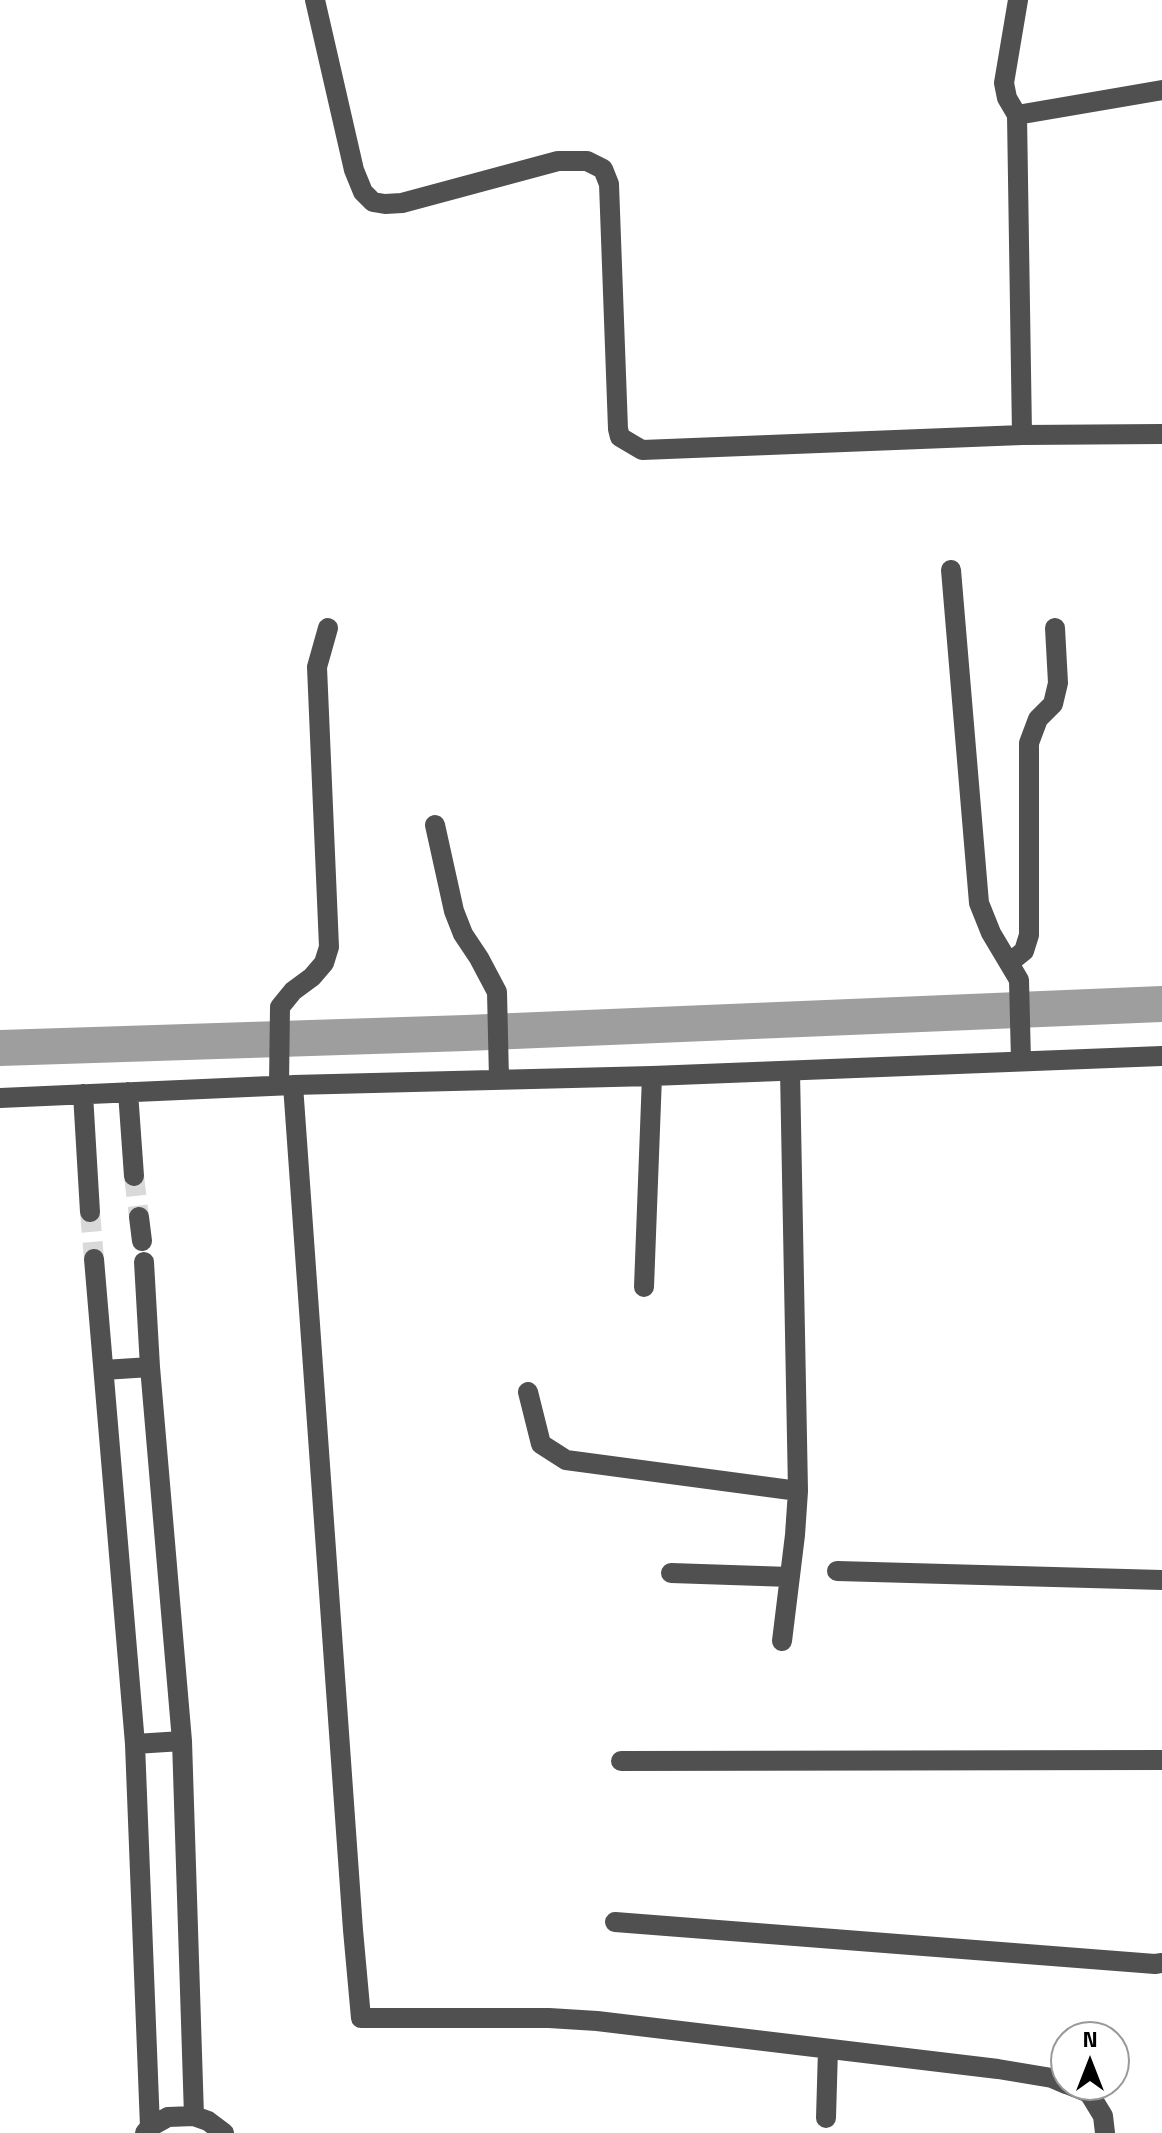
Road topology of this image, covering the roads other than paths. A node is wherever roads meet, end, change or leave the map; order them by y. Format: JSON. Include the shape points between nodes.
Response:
{"nodes":[{"id":1,"x":315,"y":0,"type":"edge"},
{"id":2,"x":1018,"y":0,"type":"edge"},
{"id":3,"x":1162,"y":90,"type":"edge"},
{"id":4,"x":1017,"y":115,"type":"junction"},
{"id":5,"x":1162,"y":434,"type":"edge"},
{"id":6,"x":1022,"y":435,"type":"junction"},
{"id":7,"x":951,"y":570,"type":"dead end"},
{"id":8,"x":328,"y":628,"type":"dead end"},
{"id":9,"x":1055,"y":628,"type":"dead end"},
{"id":10,"x":435,"y":825,"type":"dead end"},
{"id":11,"x":1014,"y":971,"type":"junction"},
{"id":12,"x":1162,"y":1056,"type":"edge"},
{"id":13,"x":1021,"y":1061,"type":"junction"},
{"id":14,"x":790,"y":1071,"type":"junction"},
{"id":15,"x":652,"y":1076,"type":"junction"},
{"id":16,"x":499,"y":1079,"type":"junction"},
{"id":17,"x":286,"y":1085,"type":"junction"},
{"id":18,"x":128,"y":1092,"type":"junction"},
{"id":19,"x":83,"y":1094,"type":"junction"},
{"id":20,"x":0,"y":1098,"type":"edge"},
{"id":21,"x":134,"y":1176,"type":"tunnel mouth"},
{"id":22,"x":90,"y":1212,"type":"tunnel mouth"},
{"id":23,"x":139,"y":1217,"type":"tunnel mouth"},
{"id":24,"x":94,"y":1259,"type":"tunnel mouth"},
{"id":25,"x":644,"y":1287,"type":"dead end"},
{"id":26,"x":150,"y":1367,"type":"junction"},
{"id":27,"x":104,"y":1370,"type":"junction"},
{"id":28,"x":528,"y":1392,"type":"dead end"},
{"id":29,"x":798,"y":1491,"type":"junction"},
{"id":30,"x":837,"y":1571,"type":"dead end"},
{"id":31,"x":671,"y":1573,"type":"dead end"},
{"id":32,"x":790,"y":1577,"type":"junction"},
{"id":33,"x":1162,"y":1580,"type":"edge"},
{"id":34,"x":782,"y":1641,"type":"dead end"},
{"id":35,"x":182,"y":1741,"type":"junction"},
{"id":36,"x":135,"y":1744,"type":"junction"},
{"id":37,"x":1162,"y":1760,"type":"edge"},
{"id":38,"x":621,"y":1761,"type":"dead end"},
{"id":39,"x":615,"y":1922,"type":"dead end"},
{"id":40,"x":1162,"y":1963,"type":"edge"},
{"id":41,"x":828,"y":2049,"type":"junction"},
{"id":42,"x":1050,"y":2078,"type":"edge"},
{"id":43,"x":1094,"y":2101,"type":"edge"},
{"id":44,"x":194,"y":2116,"type":"junction"},
{"id":45,"x":826,"y":2118,"type":"dead end"},
{"id":46,"x":148,"y":2130,"type":"edge"},
{"id":47,"x":224,"y":2133,"type":"edge"},
{"id":48,"x":1105,"y":2133,"type":"edge"}],
"edges":[{"from":1,"to":6,"type":"street","via":[[354,170],[373,202],[402,203],[558,161],[587,161],[603,169],[609,184],[620,437],[642,450]]},
{"from":2,"to":4,"type":"street","via":[[1004,83]]},
{"from":3,"to":4,"type":"street"},
{"from":4,"to":6,"type":"street"},
{"from":5,"to":6,"type":"street"},
{"from":7,"to":11,"type":"street","via":[[979,903]]},
{"from":8,"to":17,"type":"street","via":[[317,667],[329,947],[324,963],[280,1007],[279,1050]]},
{"from":9,"to":11,"type":"street","via":[[1058,683],[1053,704],[1038,719],[1029,743],[1029,935]]},
{"from":10,"to":16,"type":"street","via":[[454,911],[497,992]]},
{"from":11,"to":13,"type":"street"},
{"from":12,"to":13,"type":"street"},
{"from":13,"to":14,"type":"street"},
{"from":14,"to":15,"type":"street"},
{"from":14,"to":29,"type":"street"},
{"from":15,"to":16,"type":"street"},
{"from":15,"to":25,"type":"street"},
{"from":16,"to":17,"type":"street"},
{"from":17,"to":18,"type":"street"},
{"from":17,"to":41,"type":"street","via":[[361,2018],[597,2021]]},
{"from":18,"to":19,"type":"street"},
{"from":18,"to":21,"type":"street"},
{"from":19,"to":20,"type":"street"},
{"from":19,"to":22,"type":"street"},
{"from":23,"to":26,"type":"street"},
{"from":24,"to":27,"type":"street"},
{"from":26,"to":27,"type":"street"},
{"from":26,"to":35,"type":"street"},
{"from":27,"to":36,"type":"street"},
{"from":28,"to":29,"type":"street","via":[[541,1444],[566,1460]]},
{"from":29,"to":32,"type":"street"},
{"from":30,"to":33,"type":"street"},
{"from":31,"to":32,"type":"street"},
{"from":32,"to":34,"type":"street"},
{"from":35,"to":36,"type":"street"},
{"from":35,"to":44,"type":"street"},
{"from":36,"to":46,"type":"street"},
{"from":37,"to":38,"type":"street"},
{"from":39,"to":40,"type":"street"},
{"from":41,"to":42,"type":"street"},
{"from":41,"to":45,"type":"street"},
{"from":43,"to":48,"type":"street"},
{"from":44,"to":46,"type":"street","via":[[168,2117]]},
{"from":44,"to":47,"type":"street"}]}
